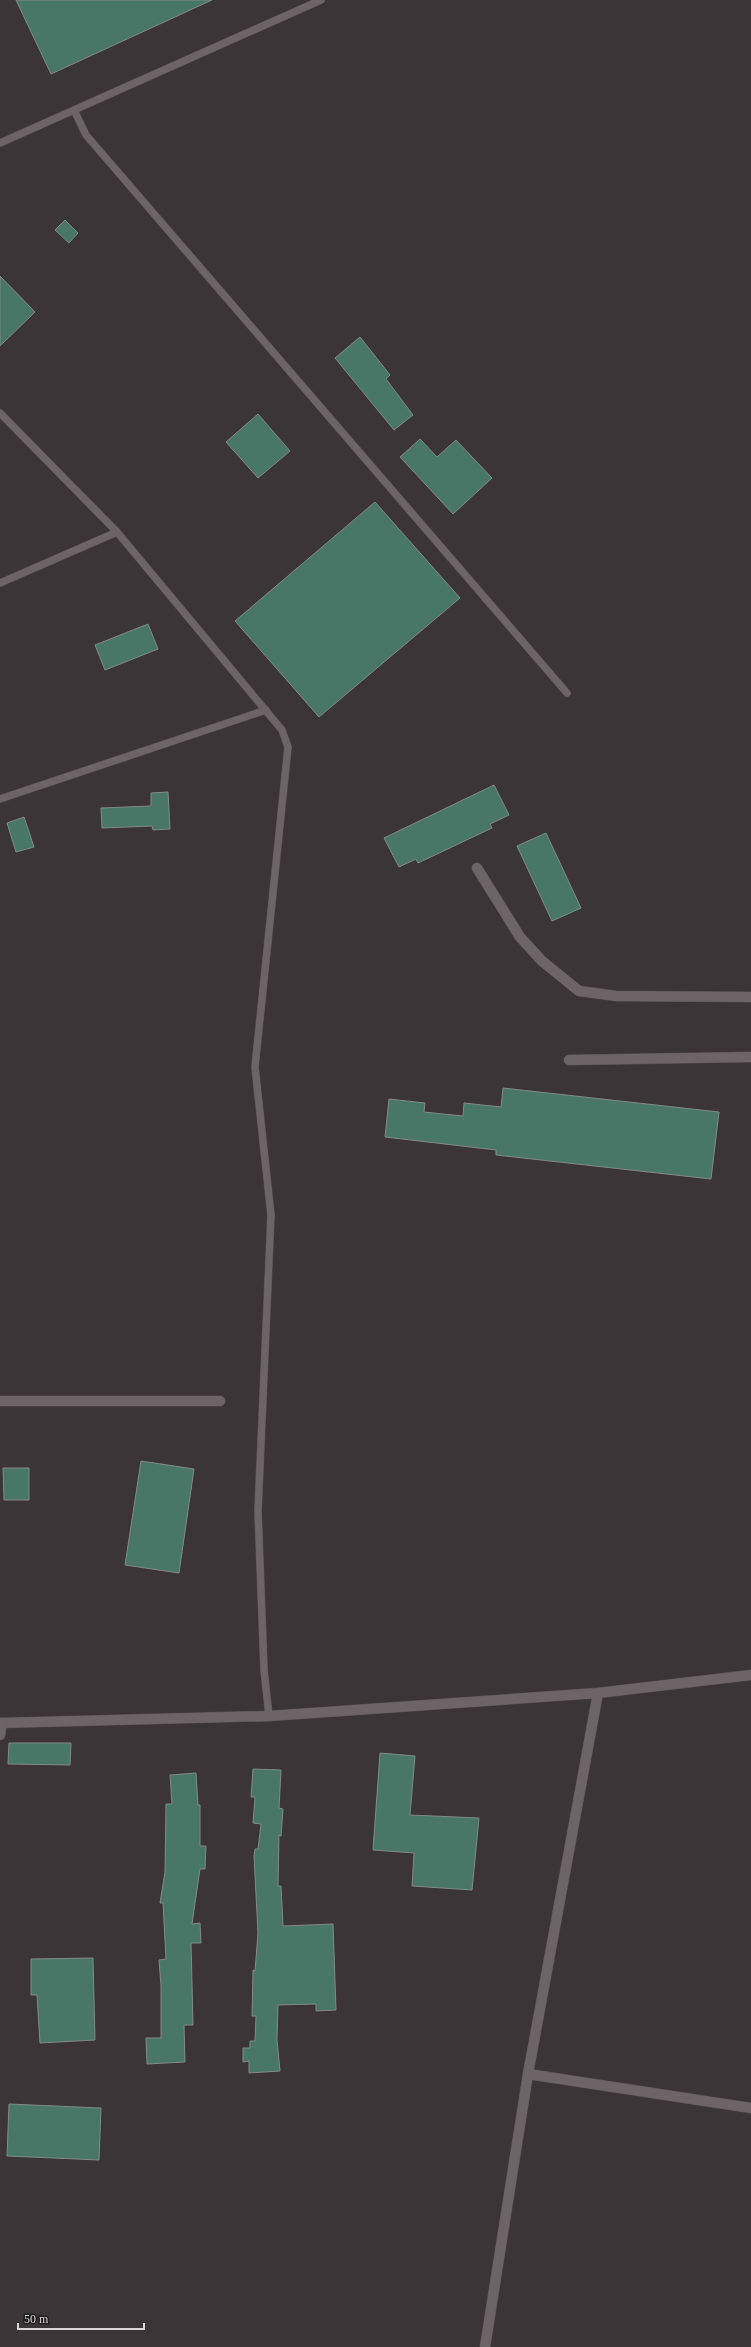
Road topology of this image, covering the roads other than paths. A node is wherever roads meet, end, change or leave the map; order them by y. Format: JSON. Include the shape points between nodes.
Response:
{"nodes":[{"id":1,"x":321,"y":0,"type":"edge"},
{"id":2,"x":74,"y":110,"type":"junction"},
{"id":3,"x":0,"y":143,"type":"edge"},
{"id":4,"x":0,"y":412,"type":"edge"},
{"id":5,"x":117,"y":532,"type":"junction"},
{"id":6,"x":0,"y":583,"type":"edge"},
{"id":7,"x":567,"y":693,"type":"dead end"},
{"id":8,"x":266,"y":710,"type":"junction"},
{"id":9,"x":0,"y":800,"type":"edge"},
{"id":10,"x":477,"y":868,"type":"dead end"},
{"id":11,"x":751,"y":997,"type":"edge"},
{"id":12,"x":751,"y":1057,"type":"edge"},
{"id":13,"x":569,"y":1060,"type":"dead end"},
{"id":14,"x":0,"y":1401,"type":"edge"},
{"id":15,"x":220,"y":1401,"type":"dead end"},
{"id":16,"x":751,"y":1675,"type":"edge"},
{"id":17,"x":598,"y":1693,"type":"junction"},
{"id":18,"x":269,"y":1716,"type":"junction"},
{"id":19,"x":1,"y":1723,"type":"edge"},
{"id":20,"x":0,"y":1735,"type":"edge"},
{"id":21,"x":528,"y":2074,"type":"junction"},
{"id":22,"x":751,"y":2108,"type":"edge"},
{"id":23,"x":485,"y":2347,"type":"edge"}],
"edges":[{"from":1,"to":2,"type":"lane"},
{"from":2,"to":3,"type":"lane"},
{"from":2,"to":7,"type":"lane","via":[[86,135]]},
{"from":4,"to":5,"type":"lane"},
{"from":5,"to":6,"type":"lane"},
{"from":5,"to":8,"type":"lane"},
{"from":8,"to":9,"type":"lane"},
{"from":8,"to":18,"type":"lane","via":[[282,730],[288,747],[255,1067],[271,1214],[258,1511],[264,1670]]},
{"from":10,"to":11,"type":"street","via":[[520,936],[542,961],[579,990],[616,996]]},
{"from":12,"to":13,"type":"street"},
{"from":14,"to":15,"type":"street"},
{"from":16,"to":17,"type":"street"},
{"from":17,"to":18,"type":"street"},
{"from":17,"to":21,"type":"street"},
{"from":18,"to":19,"type":"street"},
{"from":19,"to":20,"type":"street"},
{"from":21,"to":22,"type":"street"},
{"from":21,"to":23,"type":"street"}]}
